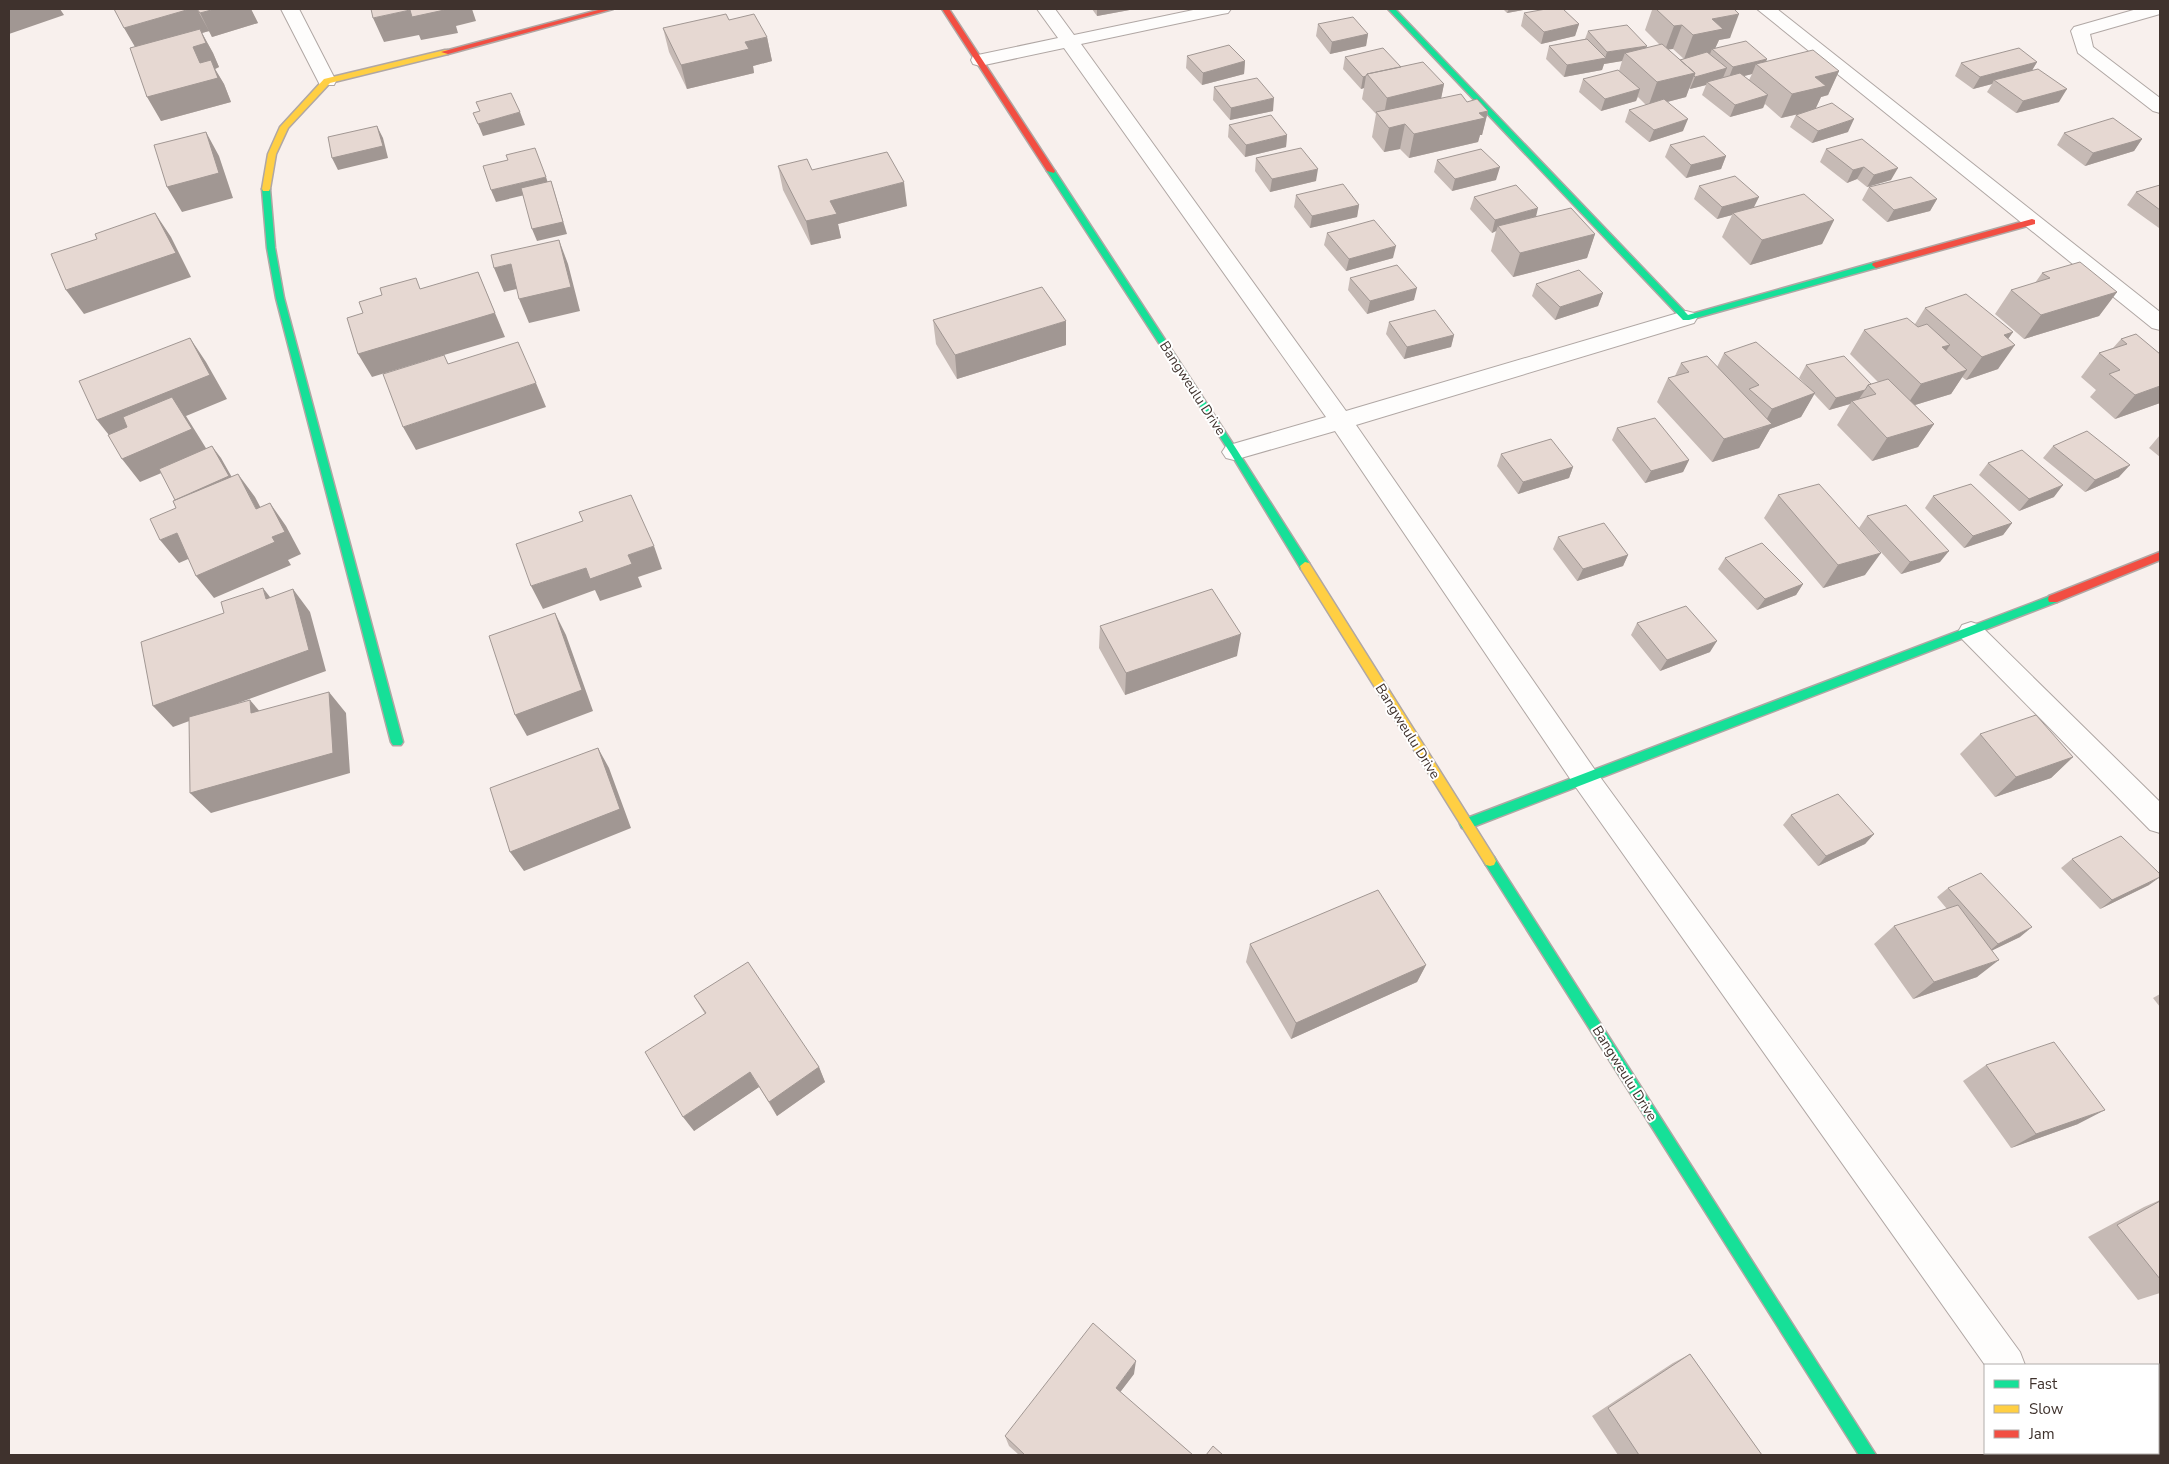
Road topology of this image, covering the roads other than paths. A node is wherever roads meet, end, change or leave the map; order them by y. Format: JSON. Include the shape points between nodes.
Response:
{"nodes":[{"id":1,"x":290,"y":9,"type":"edge"},
{"id":2,"x":609,"y":9,"type":"edge"},
{"id":3,"x":946,"y":9,"type":"edge"},
{"id":4,"x":1046,"y":9,"type":"edge"},
{"id":5,"x":1222,"y":9,"type":"edge"},
{"id":6,"x":1391,"y":9,"type":"edge"},
{"id":7,"x":1766,"y":9,"type":"edge"},
{"id":8,"x":2157,"y":9,"type":"edge"},
{"id":9,"x":1069,"y":41,"type":"junction"},
{"id":10,"x":980,"y":60,"type":"junction"},
{"id":11,"x":327,"y":81,"type":"junction"},
{"id":12,"x":2160,"y":107,"type":"edge"},
{"id":13,"x":2032,"y":222,"type":"junction"},
{"id":14,"x":1686,"y":318,"type":"junction"},
{"id":15,"x":2160,"y":323,"type":"edge"},
{"id":16,"x":1341,"y":421,"type":"junction"},
{"id":17,"x":1234,"y":452,"type":"junction"},
{"id":18,"x":2160,"y":556,"type":"edge"},
{"id":19,"x":1971,"y":632,"type":"junction"},
{"id":20,"x":397,"y":742,"type":"dead end"},
{"id":21,"x":1585,"y":778,"type":"junction"},
{"id":22,"x":2160,"y":821,"type":"edge"},
{"id":23,"x":1466,"y":824,"type":"junction"},
{"id":24,"x":2006,"y":1364,"type":"edge"},
{"id":25,"x":1868,"y":1455,"type":"edge"}],
"edges":[{"from":1,"to":11,"type":"street"},
{"from":2,"to":11,"type":"street"},
{"from":3,"to":10,"type":"street","name":"Bangweulu Drive"},
{"from":4,"to":9,"type":"street"},
{"from":5,"to":9,"type":"street"},
{"from":6,"to":14,"type":"street"},
{"from":7,"to":13,"type":"street"},
{"from":8,"to":12,"type":"street","via":[[2080,31],[2084,49]]},
{"from":9,"to":10,"type":"street"},
{"from":9,"to":16,"type":"street"},
{"from":10,"to":17,"type":"street","name":"Bangweulu Drive"},
{"from":11,"to":20,"type":"street","via":[[284,127],[272,154],[266,188],[271,248],[280,298]]},
{"from":13,"to":14,"type":"street"},
{"from":13,"to":15,"type":"street"},
{"from":14,"to":16,"type":"street"},
{"from":16,"to":17,"type":"street"},
{"from":16,"to":21,"type":"street"},
{"from":17,"to":23,"type":"street","name":"Bangweulu Drive"},
{"from":18,"to":19,"type":"street"},
{"from":19,"to":21,"type":"street"},
{"from":19,"to":22,"type":"street"},
{"from":21,"to":23,"type":"street"},
{"from":21,"to":24,"type":"street"},
{"from":23,"to":25,"type":"street","name":"Bangweulu Drive"}]}
